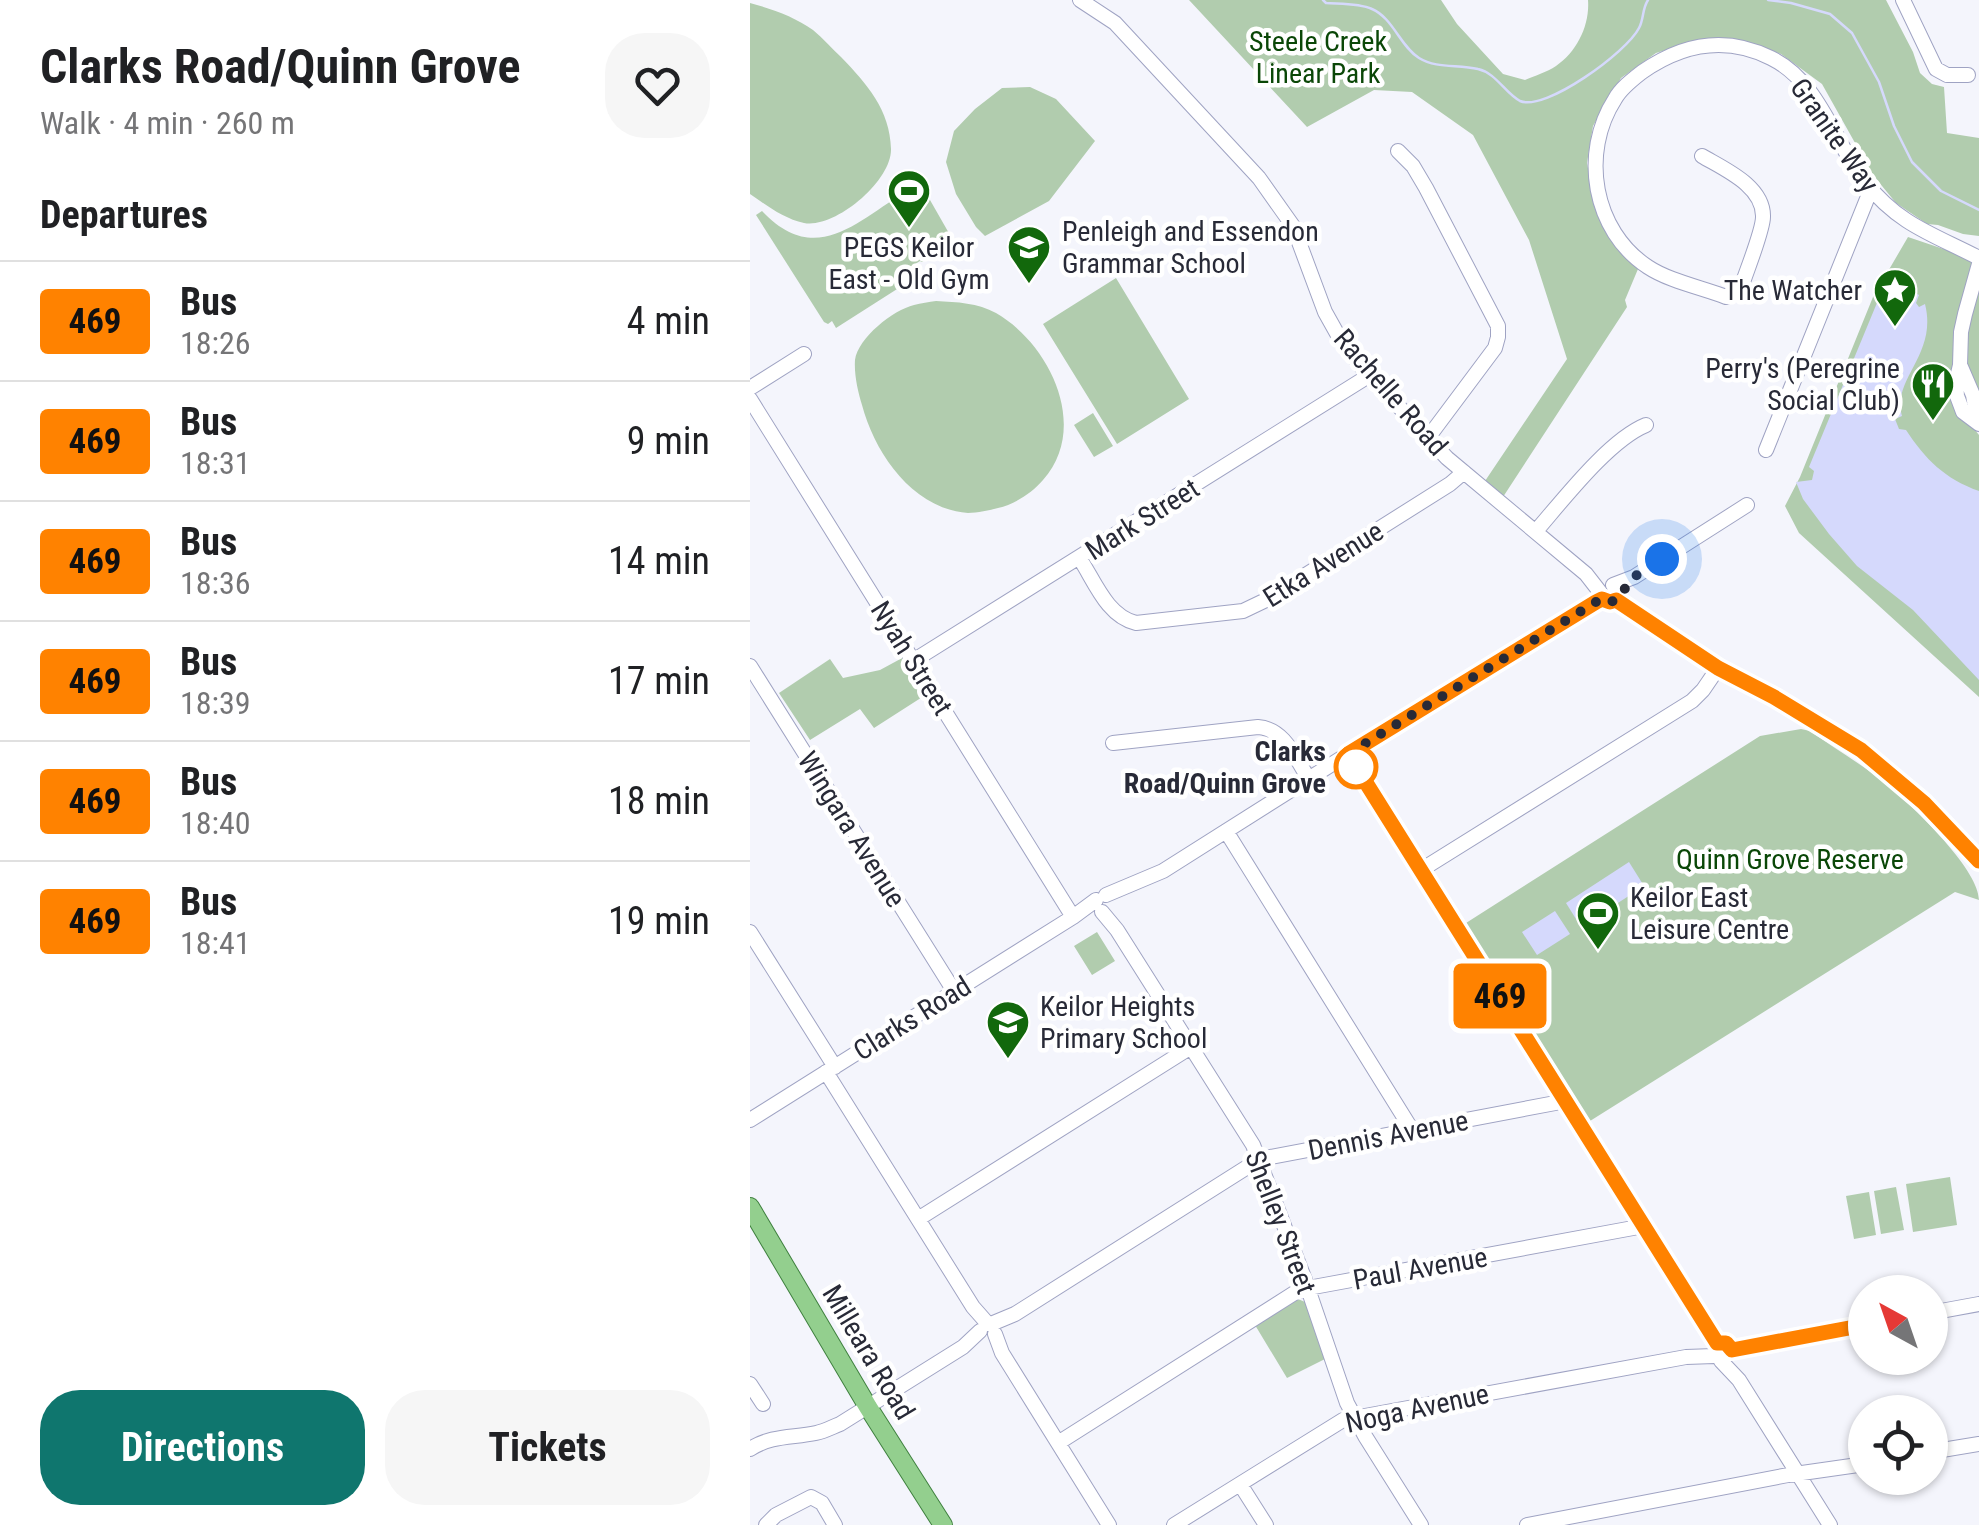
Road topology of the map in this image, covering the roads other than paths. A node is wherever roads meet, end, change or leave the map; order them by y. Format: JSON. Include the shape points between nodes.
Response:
{"nodes":[{"id":1,"x":1080,"y":0,"type":"edge"},
{"id":2,"x":1903,"y":0,"type":"edge"},
{"id":3,"x":1973,"y":76,"type":"edge"},
{"id":4,"x":1398,"y":151,"type":"dead end"},
{"id":5,"x":1702,"y":156,"type":"dead end"},
{"id":6,"x":1872,"y":189,"type":"junction"},
{"id":7,"x":1979,"y":261,"type":"edge"},
{"id":8,"x":804,"y":354,"type":"dead end"},
{"id":9,"x":1370,"y":376,"type":"junction"},
{"id":10,"x":750,"y":388,"type":"edge"},
{"id":11,"x":750,"y":399,"type":"edge"},
{"id":12,"x":1979,"y":424,"type":"edge"},
{"id":13,"x":1646,"y":425,"type":"dead end"},
{"id":14,"x":1428,"y":439,"type":"junction"},
{"id":15,"x":1766,"y":450,"type":"dead end"},
{"id":16,"x":1464,"y":472,"type":"junction"},
{"id":17,"x":1747,"y":505,"type":"dead end"},
{"id":18,"x":1536,"y":531,"type":"junction"},
{"id":19,"x":1080,"y":559,"type":"junction"},
{"id":20,"x":1609,"y":593,"type":"junction"},
{"id":21,"x":913,"y":662,"type":"junction"},
{"id":22,"x":750,"y":666,"type":"edge"},
{"id":23,"x":1718,"y":668,"type":"junction"},
{"id":24,"x":1112,"y":744,"type":"dead end"},
{"id":25,"x":1348,"y":754,"type":"junction"},
{"id":26,"x":1309,"y":779,"type":"junction"},
{"id":27,"x":1226,"y":831,"type":"junction"},
{"id":28,"x":1979,"y":861,"type":"edge"},
{"id":29,"x":1421,"y":870,"type":"junction"},
{"id":30,"x":1105,"y":905,"type":"junction"},
{"id":31,"x":1073,"y":917,"type":"junction"},
{"id":32,"x":750,"y":932,"type":"edge"},
{"id":33,"x":954,"y":992,"type":"junction"},
{"id":34,"x":1191,"y":1048,"type":"junction"},
{"id":35,"x":830,"y":1070,"type":"junction"},
{"id":36,"x":1566,"y":1101,"type":"junction"},
{"id":37,"x":750,"y":1120,"type":"edge"},
{"id":38,"x":1412,"y":1130,"type":"junction"},
{"id":39,"x":1260,"y":1159,"type":"junction"},
{"id":40,"x":750,"y":1207,"type":"edge"},
{"id":41,"x":918,"y":1219,"type":"junction"},
{"id":42,"x":1644,"y":1226,"type":"junction"},
{"id":43,"x":1308,"y":1288,"type":"junction"},
{"id":44,"x":1979,"y":1304,"type":"edge"},
{"id":45,"x":1948,"y":1310,"type":"edge"},
{"id":46,"x":1848,"y":1328,"type":"edge"},
{"id":47,"x":988,"y":1331,"type":"junction"},
{"id":48,"x":1721,"y":1352,"type":"junction"},
{"id":49,"x":750,"y":1384,"type":"edge"},
{"id":50,"x":763,"y":1404,"type":"dead end"},
{"id":51,"x":868,"y":1408,"type":"junction"},
{"id":52,"x":1355,"y":1417,"type":"junction"},
{"id":53,"x":1058,"y":1442,"type":"junction"},
{"id":54,"x":1979,"y":1444,"type":"edge"},
{"id":55,"x":750,"y":1449,"type":"edge"},
{"id":56,"x":1948,"y":1449,"type":"edge"},
{"id":57,"x":1848,"y":1467,"type":"edge"},
{"id":58,"x":1799,"y":1476,"type":"junction"},
{"id":59,"x":1240,"y":1484,"type":"junction"},
{"id":60,"x":766,"y":1525,"type":"edge"},
{"id":61,"x":835,"y":1525,"type":"edge"},
{"id":62,"x":943,"y":1525,"type":"edge"},
{"id":63,"x":1109,"y":1525,"type":"edge"},
{"id":64,"x":1174,"y":1525,"type":"edge"},
{"id":65,"x":1266,"y":1525,"type":"edge"},
{"id":66,"x":1421,"y":1525,"type":"edge"},
{"id":67,"x":1527,"y":1525,"type":"edge"},
{"id":68,"x":1830,"y":1525,"type":"edge"}],
"edges":[{"from":1,"to":9,"type":"street","name":"Rachelle Road","via":[[1115,23],[1268,189],[1293,226],[1333,326]]},
{"from":2,"to":3,"type":"street","via":[[1936,69]]},
{"from":4,"to":14,"type":"street","via":[[1426,188],[1498,326],[1495,348]]},
{"from":5,"to":6,"type":"street","name":"Granite Way","via":[[1751,189],[1764,218],[1741,288],[1726,297],[1651,270],[1613,232],[1601,207],[1596,146],[1616,96],[1634,78],[1664,57],[1708,44],[1770,58],[1794,73],[1815,99]]},
{"from":6,"to":7,"type":"street","name":"Granite Way","via":[[1917,229]]},
{"from":6,"to":15,"type":"street"},
{"from":7,"to":12,"type":"street","via":[[1956,382],[1963,412]]},
{"from":8,"to":10,"type":"street"},
{"from":9,"to":14,"type":"street","name":"Rachelle Road"},
{"from":9,"to":19,"type":"street","name":"Mark Street"},
{"from":11,"to":21,"type":"street","name":"Nyah Street"},
{"from":13,"to":18,"type":"street","via":[[1607,452]]},
{"from":14,"to":16,"type":"street","name":"Rachelle Road"},
{"from":16,"to":18,"type":"street","name":"Rachelle Road"},
{"from":16,"to":19,"type":"street","name":"Etka Avenue","via":[[1243,611],[1124,620]]},
{"from":17,"to":20,"type":"street","name":"Clarks Road"},
{"from":18,"to":20,"type":"street","name":"Rachelle Road"},
{"from":19,"to":21,"type":"street","name":"Mark Street"},
{"from":20,"to":23,"type":"street","name":"Rachelle Road"},
{"from":20,"to":25,"type":"street","name":"Clarks Road"},
{"from":21,"to":31,"type":"street","name":"Nyah Street"},
{"from":22,"to":33,"type":"street","name":"Wingara Avenue"},
{"from":23,"to":28,"type":"street","name":"Rachelle Road","via":[[1861,750]]},
{"from":23,"to":29,"type":"street","via":[[1692,701]]},
{"from":24,"to":26,"type":"street","via":[[1271,728]]},
{"from":25,"to":26,"type":"street","name":"Clarks Road"},
{"from":25,"to":29,"type":"street"},
{"from":26,"to":27,"type":"street","name":"Clarks Road"},
{"from":27,"to":30,"type":"street","name":"Clarks Road"},
{"from":27,"to":38,"type":"street"},
{"from":29,"to":36,"type":"street"},
{"from":30,"to":31,"type":"street","name":"Clarks Road"},
{"from":30,"to":34,"type":"street","name":"Shelley Street"},
{"from":31,"to":33,"type":"street","name":"Clarks Road"},
{"from":32,"to":35,"type":"street"},
{"from":33,"to":35,"type":"street","name":"Clarks Road"},
{"from":34,"to":39,"type":"street","name":"Shelley Street"},
{"from":34,"to":41,"type":"street"},
{"from":35,"to":37,"type":"street","name":"Clarks Road"},
{"from":35,"to":41,"type":"street"},
{"from":36,"to":38,"type":"street","name":"Dennis Avenue"},
{"from":36,"to":42,"type":"street"},
{"from":38,"to":39,"type":"street","name":"Dennis Avenue"},
{"from":39,"to":43,"type":"street","name":"Shelley Street"},
{"from":39,"to":47,"type":"street","name":"Dennis Avenue"},
{"from":40,"to":51,"type":"main road","name":"Milleara Road"},
{"from":41,"to":47,"type":"street"},
{"from":42,"to":43,"type":"street","name":"Paul Avenue"},
{"from":42,"to":48,"type":"street"},
{"from":43,"to":52,"type":"street","name":"Shelley Street"},
{"from":43,"to":53,"type":"street","name":"Paul Avenue"},
{"from":44,"to":45,"type":"street"},
{"from":46,"to":48,"type":"street","name":"Noga Avenue"},
{"from":47,"to":51,"type":"street","name":"Dennis Avenue"},
{"from":47,"to":53,"type":"street"},
{"from":48,"to":52,"type":"street","name":"Noga Avenue"},
{"from":48,"to":58,"type":"street"},
{"from":49,"to":50,"type":"street"},
{"from":51,"to":55,"type":"street","name":"Dennis Avenue","via":[[821,1432],[778,1436]]},
{"from":51,"to":62,"type":"main road","name":"Milleara Road"},
{"from":52,"to":59,"type":"street","name":"Noga Avenue"},
{"from":52,"to":66,"type":"street","name":"Shelley Street"},
{"from":53,"to":63,"type":"street"},
{"from":54,"to":56,"type":"street"},
{"from":57,"to":58,"type":"street"},
{"from":58,"to":67,"type":"street"},
{"from":58,"to":68,"type":"street"},
{"from":59,"to":64,"type":"street","name":"Noga Avenue"},
{"from":59,"to":65,"type":"street"},
{"from":60,"to":61,"type":"street","via":[[811,1497]]}]}
